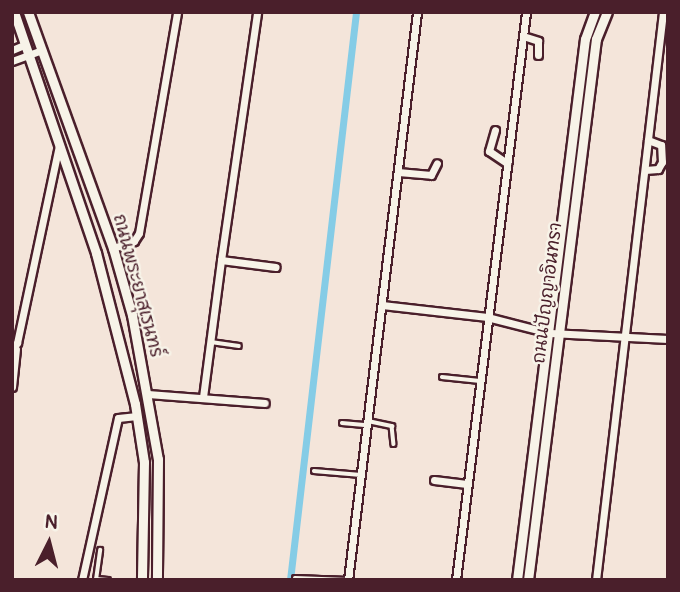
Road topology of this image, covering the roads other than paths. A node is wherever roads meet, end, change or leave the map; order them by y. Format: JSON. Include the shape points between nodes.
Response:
{"nodes":[{"id":1,"x":14,"y":12,"type":"edge"},
{"id":2,"x":28,"y":12,"type":"edge"},
{"id":3,"x":177,"y":12,"type":"edge"},
{"id":4,"x":257,"y":12,"type":"edge"},
{"id":5,"x":417,"y":12,"type":"edge"},
{"id":6,"x":526,"y":12,"type":"edge"},
{"id":7,"x":595,"y":12,"type":"edge"},
{"id":8,"x":607,"y":12,"type":"edge"},
{"id":9,"x":663,"y":12,"type":"edge"},
{"id":10,"x":523,"y":36,"type":"junction"},
{"id":11,"x":12,"y":50,"type":"edge"},
{"id":12,"x":26,"y":50,"type":"junction"},
{"id":13,"x":42,"y":50,"type":"junction"},
{"id":14,"x":538,"y":55,"type":"dead end"},
{"id":15,"x":12,"y":61,"type":"edge"},
{"id":16,"x":495,"y":131,"type":"dead end"},
{"id":17,"x":648,"y":140,"type":"junction"},
{"id":18,"x":58,"y":146,"type":"junction"},
{"id":19,"x":437,"y":163,"type":"dead end"},
{"id":20,"x":507,"y":163,"type":"junction"},
{"id":21,"x":645,"y":170,"type":"junction"},
{"id":22,"x":398,"y":172,"type":"junction"},
{"id":23,"x":113,"y":248,"type":"junction"},
{"id":24,"x":221,"y":260,"type":"junction"},
{"id":25,"x":276,"y":267,"type":"dead end"},
{"id":26,"x":382,"y":305,"type":"junction"},
{"id":27,"x":487,"y":317,"type":"junction"},
{"id":28,"x":554,"y":333,"type":"junction"},
{"id":29,"x":626,"y":334,"type":"junction"},
{"id":30,"x":668,"y":338,"type":"edge"},
{"id":31,"x":211,"y":342,"type":"junction"},
{"id":32,"x":239,"y":346,"type":"dead end"},
{"id":33,"x":14,"y":349,"type":"edge"},
{"id":34,"x":442,"y":377,"type":"dead end"},
{"id":35,"x":480,"y":381,"type":"junction"},
{"id":36,"x":12,"y":387,"type":"edge"},
{"id":37,"x":148,"y":394,"type":"junction"},
{"id":38,"x":203,"y":397,"type":"junction"},
{"id":39,"x":265,"y":403,"type":"dead end"},
{"id":40,"x":137,"y":416,"type":"junction"},
{"id":41,"x":342,"y":423,"type":"dead end"},
{"id":42,"x":368,"y":423,"type":"junction"},
{"id":43,"x":394,"y":444,"type":"dead end"},
{"id":44,"x":314,"y":471,"type":"dead end"},
{"id":45,"x":361,"y":475,"type":"junction"},
{"id":46,"x":434,"y":480,"type":"dead end"},
{"id":47,"x":467,"y":484,"type":"junction"},
{"id":48,"x":100,"y":550,"type":"dead end"},
{"id":49,"x":295,"y":578,"type":"edge"},
{"id":50,"x":96,"y":579,"type":"edge"},
{"id":51,"x":82,"y":580,"type":"edge"},
{"id":52,"x":108,"y":580,"type":"edge"},
{"id":53,"x":142,"y":580,"type":"edge"},
{"id":54,"x":156,"y":580,"type":"edge"},
{"id":55,"x":348,"y":580,"type":"edge"},
{"id":56,"x":456,"y":580,"type":"edge"},
{"id":57,"x":517,"y":580,"type":"edge"},
{"id":58,"x":528,"y":580,"type":"edge"},
{"id":59,"x":596,"y":580,"type":"edge"}],
"edges":[{"from":1,"to":12,"type":"street","name":"ถนนพระยาสุเรนทร์"},
{"from":2,"to":13,"type":"street","name":"ถนนพระยาสุเรนทร์"},
{"from":3,"to":23,"type":"street","via":[[139,233],[134,241]]},
{"from":4,"to":24,"type":"street"},
{"from":5,"to":22,"type":"street"},
{"from":6,"to":10,"type":"street"},
{"from":7,"to":28,"type":"street","name":"ถนนปัญญาอินทรา","via":[[585,39]]},
{"from":8,"to":28,"type":"street","name":"ถนนปัญญาอินทรา","via":[[596,39]]},
{"from":9,"to":17,"type":"street"},
{"from":10,"to":14,"type":"street","via":[[538,41]]},
{"from":10,"to":20,"type":"street"},
{"from":11,"to":12,"type":"street"},
{"from":12,"to":13,"type":"street"},
{"from":12,"to":15,"type":"street"},
{"from":12,"to":18,"type":"street","name":"ถนนพระยาสุเรนทร์"},
{"from":13,"to":23,"type":"street","name":"ถนนพระยาสุเรนทร์"},
{"from":16,"to":20,"type":"street","via":[[489,151]]},
{"from":17,"to":21,"type":"street"},
{"from":17,"to":21,"type":"street","via":[[662,145],[662,162],[658,169]]},
{"from":18,"to":33,"type":"street"},
{"from":18,"to":40,"type":"street","name":"ถนนพระยาสุเรนทร์","via":[[96,253]]},
{"from":19,"to":22,"type":"street","via":[[432,175]]},
{"from":20,"to":27,"type":"street"},
{"from":21,"to":29,"type":"street"},
{"from":22,"to":26,"type":"street"},
{"from":23,"to":37,"type":"street","name":"ถนนพระยาสุเรนทร์"},
{"from":24,"to":25,"type":"street"},
{"from":24,"to":31,"type":"street"},
{"from":26,"to":27,"type":"street"},
{"from":26,"to":42,"type":"street"},
{"from":27,"to":28,"type":"street"},
{"from":27,"to":35,"type":"street"},
{"from":28,"to":29,"type":"street"},
{"from":28,"to":57,"type":"street","name":"ถนนปัญญาอินทรา"},
{"from":28,"to":58,"type":"street","name":"ถนนปัญญาอินทรา"},
{"from":29,"to":30,"type":"street"},
{"from":29,"to":59,"type":"street"},
{"from":31,"to":32,"type":"lane"},
{"from":31,"to":38,"type":"street"},
{"from":33,"to":36,"type":"street"},
{"from":34,"to":35,"type":"lane"},
{"from":35,"to":47,"type":"street"},
{"from":37,"to":38,"type":"street"},
{"from":37,"to":54,"type":"street","name":"ถนนพระยาสุเรนทร์","via":[[158,459]]},
{"from":38,"to":39,"type":"street"},
{"from":40,"to":51,"type":"street","via":[[118,418]]},
{"from":40,"to":53,"type":"street","name":"ถนนพระยาสุเรนทร์","via":[[146,508]]},
{"from":41,"to":42,"type":"lane"},
{"from":42,"to":43,"type":"lane","via":[[392,426]]},
{"from":42,"to":45,"type":"street"},
{"from":44,"to":45,"type":"lane"},
{"from":45,"to":55,"type":"street"},
{"from":46,"to":47,"type":"street"},
{"from":47,"to":56,"type":"street"},
{"from":48,"to":50,"type":"lane"},
{"from":49,"to":55,"type":"lane"},
{"from":50,"to":52,"type":"lane"}]}
